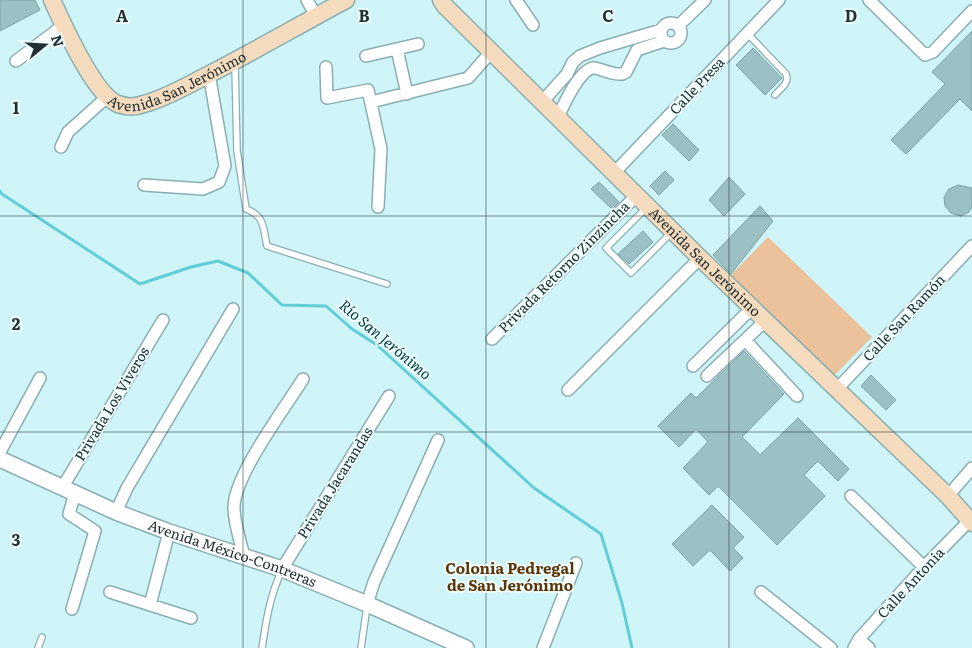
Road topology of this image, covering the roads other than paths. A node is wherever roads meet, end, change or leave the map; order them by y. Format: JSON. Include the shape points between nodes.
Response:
{"nodes":[{"id":1,"x":52,"y":0,"type":"edge"},
{"id":2,"x":307,"y":0,"type":"edge"},
{"id":3,"x":346,"y":0,"type":"edge"},
{"id":4,"x":441,"y":0,"type":"edge"},
{"id":5,"x":516,"y":0,"type":"edge"},
{"id":6,"x":705,"y":0,"type":"edge"},
{"id":7,"x":779,"y":0,"type":"edge"},
{"id":8,"x":869,"y":0,"type":"edge"},
{"id":9,"x":972,"y":11,"type":"edge"},
{"id":10,"x":316,"y":16,"type":"junction"},
{"id":11,"x":64,"y":25,"type":"junction"},
{"id":12,"x":533,"y":26,"type":"dead end"},
{"id":13,"x":678,"y":26,"type":"junction"},
{"id":14,"x":747,"y":33,"type":"junction"},
{"id":15,"x":662,"y":36,"type":"junction"},
{"id":16,"x":418,"y":44,"type":"dead end"},
{"id":17,"x":397,"y":49,"type":"junction"},
{"id":18,"x":491,"y":52,"type":"junction"},
{"id":19,"x":366,"y":56,"type":"dead end"},
{"id":20,"x":16,"y":61,"type":"dead end"},
{"id":21,"x":235,"y":62,"type":"junction"},
{"id":22,"x":326,"y":67,"type":"dead end"},
{"id":23,"x":209,"y":74,"type":"junction"},
{"id":24,"x":407,"y":94,"type":"junction"},
{"id":25,"x":775,"y":95,"type":"dead end"},
{"id":26,"x":107,"y":97,"type":"junction"},
{"id":27,"x":371,"y":102,"type":"junction"},
{"id":28,"x":542,"y":102,"type":"junction"},
{"id":29,"x":558,"y":117,"type":"junction"},
{"id":30,"x":61,"y":147,"type":"dead end"},
{"id":31,"x":614,"y":173,"type":"junction"},
{"id":32,"x":144,"y":185,"type":"dead end"},
{"id":33,"x":642,"y":201,"type":"junction"},
{"id":34,"x":378,"y":206,"type":"dead end"},
{"id":35,"x":673,"y":231,"type":"junction"},
{"id":36,"x":972,"y":246,"type":"edge"},
{"id":37,"x":700,"y":258,"type":"junction"},
{"id":38,"x":388,"y":284,"type":"dead end"},
{"id":39,"x":752,"y":308,"type":"junction"},
{"id":40,"x":233,"y":309,"type":"dead end"},
{"id":41,"x":163,"y":320,"type":"dead end"},
{"id":42,"x":765,"y":321,"type":"junction"},
{"id":43,"x":492,"y":339,"type":"dead end"},
{"id":44,"x":745,"y":340,"type":"junction"},
{"id":45,"x":693,"y":366,"type":"dead end"},
{"id":46,"x":707,"y":376,"type":"dead end"},
{"id":47,"x":40,"y":378,"type":"dead end"},
{"id":48,"x":303,"y":380,"type":"dead end"},
{"id":49,"x":837,"y":389,"type":"junction"},
{"id":50,"x":568,"y":390,"type":"dead end"},
{"id":51,"x":389,"y":396,"type":"dead end"},
{"id":52,"x":797,"y":396,"type":"dead end"},
{"id":53,"x":438,"y":440,"type":"dead end"},
{"id":54,"x":0,"y":452,"type":"edge"},
{"id":55,"x":0,"y":459,"type":"edge"},
{"id":56,"x":972,"y":468,"type":"edge"},
{"id":57,"x":68,"y":491,"type":"junction"},
{"id":58,"x":850,"y":496,"type":"dead end"},
{"id":59,"x":948,"y":496,"type":"junction"},
{"id":60,"x":116,"y":512,"type":"junction"},
{"id":61,"x":971,"y":521,"type":"edge"},
{"id":62,"x":169,"y":532,"type":"junction"},
{"id":63,"x":244,"y":557,"type":"junction"},
{"id":64,"x":576,"y":564,"type":"dead end"},
{"id":65,"x":924,"y":567,"type":"junction"},
{"id":66,"x":282,"y":570,"type":"junction"},
{"id":67,"x":110,"y":592,"type":"dead end"},
{"id":68,"x":760,"y":592,"type":"dead end"},
{"id":69,"x":150,"y":604,"type":"junction"},
{"id":70,"x":367,"y":604,"type":"junction"},
{"id":71,"x":72,"y":609,"type":"dead end"},
{"id":72,"x":191,"y":618,"type":"dead end"},
{"id":73,"x":42,"y":637,"type":"dead end"},
{"id":74,"x":443,"y":643,"type":"edge"},
{"id":75,"x":857,"y":644,"type":"edge"},
{"id":76,"x":38,"y":648,"type":"edge"},
{"id":77,"x":262,"y":648,"type":"edge"},
{"id":78,"x":361,"y":648,"type":"edge"},
{"id":79,"x":466,"y":648,"type":"edge"},
{"id":80,"x":543,"y":648,"type":"edge"},
{"id":81,"x":831,"y":648,"type":"edge"},
{"id":82,"x":868,"y":648,"type":"edge"}],
"edges":[{"from":1,"to":11,"type":"main road","name":"Avenida San Jerónimo"},
{"from":2,"to":10,"type":"street"},
{"from":3,"to":10,"type":"main road","name":"Avenida San Jerónimo"},
{"from":4,"to":18,"type":"main road","name":"Avenida San Jerónimo"},
{"from":5,"to":12,"type":"street"},
{"from":6,"to":13,"type":"street"},
{"from":7,"to":14,"type":"street","name":"Calle Presa"},
{"from":8,"to":9,"type":"street","via":[[925,55],[932,52]]},
{"from":10,"to":21,"type":"main road","name":"Avenida San Jerónimo"},
{"from":11,"to":20,"type":"street"},
{"from":11,"to":26,"type":"main road","name":"Avenida San Jerónimo","via":[[86,68]]},
{"from":13,"to":15,"type":"street","via":[[668,23]]},
{"from":13,"to":15,"type":"street","via":[[681,33],[678,40],[672,43]]},
{"from":14,"to":25,"type":"lane","via":[[788,78]]},
{"from":14,"to":31,"type":"street","name":"Calle Presa"},
{"from":15,"to":28,"type":"street","via":[[618,42],[580,56]]},
{"from":15,"to":29,"type":"street","via":[[637,50],[622,74],[594,68],[588,70],[568,96]]},
{"from":16,"to":17,"type":"street"},
{"from":17,"to":19,"type":"street"},
{"from":17,"to":24,"type":"street"},
{"from":18,"to":24,"type":"street","via":[[468,78]]},
{"from":18,"to":28,"type":"main road","name":"Avenida San Jerónimo"},
{"from":21,"to":23,"type":"main road","name":"Avenida San Jerónimo"},
{"from":21,"to":38,"type":"lane","via":[[237,151],[246,209],[261,218],[267,246]]},
{"from":22,"to":27,"type":"street","via":[[328,98],[368,90]]},
{"from":23,"to":26,"type":"main road","name":"Avenida San Jerónimo","via":[[142,105],[130,107]]},
{"from":23,"to":32,"type":"street","via":[[225,166],[219,182],[203,189]]},
{"from":24,"to":27,"type":"street"},
{"from":26,"to":30,"type":"street","via":[[68,132]]},
{"from":27,"to":34,"type":"street","via":[[381,150]]},
{"from":28,"to":29,"type":"main road","name":"Avenida San Jerónimo"},
{"from":29,"to":31,"type":"main road","name":"Avenida San Jerónimo"},
{"from":31,"to":33,"type":"main road","name":"Avenida San Jerónimo"},
{"from":33,"to":35,"type":"main road","name":"Avenida San Jerónimo"},
{"from":33,"to":35,"type":"lane","via":[[606,248],[631,273]]},
{"from":33,"to":43,"type":"street","name":"Privada Retorno Zinzincha"},
{"from":35,"to":37,"type":"main road","name":"Avenida San Jerónimo"},
{"from":36,"to":49,"type":"street","name":"Calle San Ramón"},
{"from":37,"to":39,"type":"main road","name":"Avenida San Jerónimo"},
{"from":37,"to":50,"type":"street"},
{"from":39,"to":42,"type":"main road","name":"Avenida San Jerónimo"},
{"from":39,"to":45,"type":"street"},
{"from":40,"to":60,"type":"street"},
{"from":41,"to":57,"type":"street","name":"Privada Los Viveros"},
{"from":42,"to":44,"type":"street"},
{"from":42,"to":49,"type":"main road","name":"Avenida San Jerónimo"},
{"from":44,"to":46,"type":"street"},
{"from":44,"to":52,"type":"street"},
{"from":47,"to":54,"type":"street"},
{"from":48,"to":63,"type":"street","via":[[243,474],[236,493],[234,508]]},
{"from":49,"to":59,"type":"main road","name":"Avenida San Jerónimo"},
{"from":51,"to":66,"type":"street","name":"Privada Jacarandas"},
{"from":53,"to":70,"type":"street"},
{"from":55,"to":57,"type":"street","name":"Avenida México-Contreras"},
{"from":56,"to":59,"type":"street"},
{"from":57,"to":60,"type":"street","name":"Avenida México-Contreras"},
{"from":57,"to":71,"type":"street","via":[[69,514],[95,531]]},
{"from":58,"to":65,"type":"street"},
{"from":59,"to":61,"type":"main road","name":"Avenida San Jerónimo"},
{"from":60,"to":62,"type":"street","name":"Avenida México-Contreras"},
{"from":61,"to":65,"type":"street","name":"Calle Antonia"},
{"from":62,"to":63,"type":"street","name":"Avenida México-Contreras"},
{"from":62,"to":69,"type":"street"},
{"from":63,"to":66,"type":"street","name":"Avenida México-Contreras"},
{"from":64,"to":80,"type":"street"},
{"from":65,"to":75,"type":"street","name":"Calle Antonia"},
{"from":66,"to":70,"type":"street","name":"Avenida México-Contreras"},
{"from":66,"to":77,"type":"lane","via":[[268,609]]},
{"from":67,"to":69,"type":"street"},
{"from":68,"to":81,"type":"street"},
{"from":69,"to":72,"type":"street"},
{"from":70,"to":74,"type":"street","name":"Avenida México-Contreras"},
{"from":70,"to":78,"type":"lane"},
{"from":73,"to":76,"type":"lane"},
{"from":74,"to":79,"type":"street","name":"Avenida México-Contreras"},
{"from":75,"to":82,"type":"street"}]}
